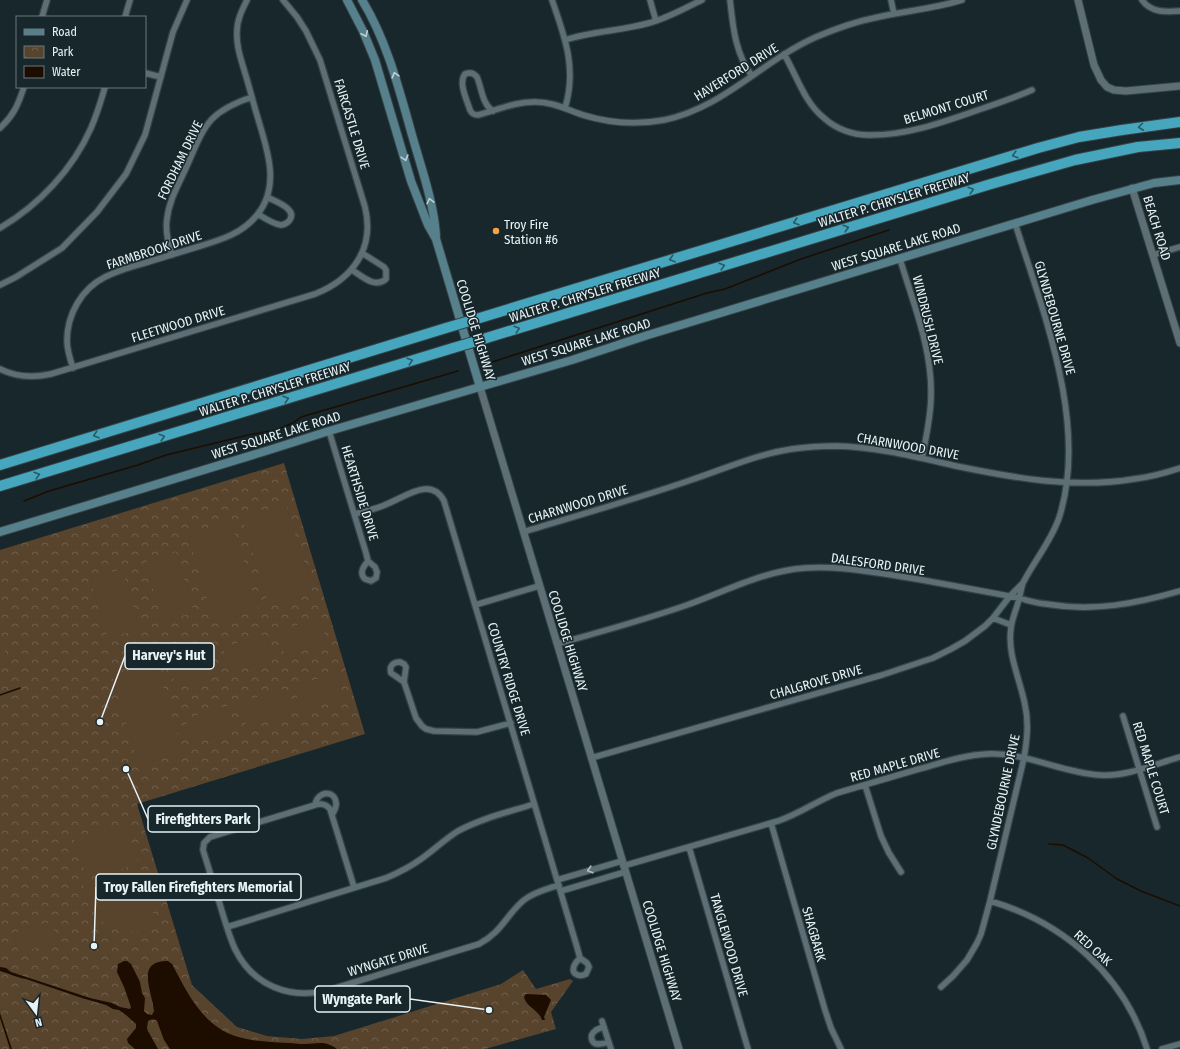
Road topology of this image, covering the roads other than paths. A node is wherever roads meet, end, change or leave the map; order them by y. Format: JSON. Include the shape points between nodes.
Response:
{"nodes":[{"id":1,"x":47,"y":0,"type":"edge"},
{"id":2,"x":130,"y":0,"type":"edge"},
{"id":3,"x":188,"y":0,"type":"edge"},
{"id":4,"x":247,"y":0,"type":"edge"},
{"id":5,"x":284,"y":0,"type":"edge"},
{"id":6,"x":347,"y":0,"type":"edge"},
{"id":7,"x":362,"y":0,"type":"edge"},
{"id":8,"x":552,"y":0,"type":"edge"},
{"id":9,"x":650,"y":0,"type":"edge"},
{"id":10,"x":702,"y":0,"type":"edge"},
{"id":11,"x":730,"y":0,"type":"edge"},
{"id":12,"x":891,"y":0,"type":"edge"},
{"id":13,"x":962,"y":0,"type":"edge"},
{"id":14,"x":1078,"y":0,"type":"edge"},
{"id":15,"x":1142,"y":0,"type":"edge"},
{"id":16,"x":1180,"y":12,"type":"edge"},
{"id":17,"x":894,"y":14,"type":"junction"},
{"id":18,"x":42,"y":16,"type":"edge"},
{"id":19,"x":125,"y":16,"type":"edge"},
{"id":20,"x":656,"y":21,"type":"junction"},
{"id":21,"x":565,"y":40,"type":"junction"},
{"id":22,"x":784,"y":54,"type":"junction"},
{"id":23,"x":146,"y":73,"type":"edge"},
{"id":24,"x":752,"y":76,"type":"junction"},
{"id":25,"x":161,"y":77,"type":"junction"},
{"id":26,"x":1180,"y":86,"type":"edge"},
{"id":27,"x":24,"y":88,"type":"edge"},
{"id":28,"x":105,"y":88,"type":"edge"},
{"id":29,"x":1032,"y":90,"type":"dead end"},
{"id":30,"x":252,"y":97,"type":"junction"},
{"id":31,"x":565,"y":108,"type":"junction"},
{"id":32,"x":493,"y":111,"type":"junction"},
{"id":33,"x":1180,"y":122,"type":"edge"},
{"id":34,"x":0,"y":128,"type":"edge"},
{"id":35,"x":1180,"y":143,"type":"edge"},
{"id":36,"x":1180,"y":180,"type":"edge"},
{"id":37,"x":1132,"y":188,"type":"junction"},
{"id":38,"x":267,"y":197,"type":"junction"},
{"id":39,"x":258,"y":214,"type":"junction"},
{"id":40,"x":1015,"y":224,"type":"junction"},
{"id":41,"x":0,"y":228,"type":"edge"},
{"id":42,"x":436,"y":239,"type":"junction"},
{"id":43,"x":1180,"y":247,"type":"edge"},
{"id":44,"x":362,"y":253,"type":"junction"},
{"id":45,"x":172,"y":255,"type":"junction"},
{"id":46,"x":1153,"y":255,"type":"junction"},
{"id":47,"x":900,"y":259,"type":"junction"},
{"id":48,"x":357,"y":262,"type":"joint"},
{"id":49,"x":352,"y":270,"type":"junction"},
{"id":50,"x":0,"y":285,"type":"edge"},
{"id":51,"x":1180,"y":343,"type":"edge"},
{"id":52,"x":73,"y":368,"type":"junction"},
{"id":53,"x":1,"y":371,"type":"edge"},
{"id":54,"x":480,"y":387,"type":"junction"},
{"id":55,"x":329,"y":430,"type":"junction"},
{"id":56,"x":922,"y":458,"type":"junction"},
{"id":57,"x":0,"y":465,"type":"edge"},
{"id":58,"x":1180,"y":468,"type":"edge"},
{"id":59,"x":1066,"y":483,"type":"junction"},
{"id":60,"x":0,"y":486,"type":"edge"},
{"id":61,"x":355,"y":514,"type":"junction"},
{"id":62,"x":0,"y":532,"type":"edge"},
{"id":63,"x":523,"y":532,"type":"junction"},
{"id":64,"x":368,"y":561,"type":"dead end"},
{"id":65,"x":1023,"y":583,"type":"junction"},
{"id":66,"x":539,"y":586,"type":"junction"},
{"id":67,"x":1180,"y":591,"type":"edge"},
{"id":68,"x":1010,"y":596,"type":"junction"},
{"id":69,"x":1020,"y":598,"type":"junction"},
{"id":70,"x":475,"y":605,"type":"junction"},
{"id":71,"x":993,"y":618,"type":"junction"},
{"id":72,"x":1011,"y":625,"type":"junction"},
{"id":73,"x":556,"y":644,"type":"junction"},
{"id":74,"x":404,"y":682,"type":"dead end"},
{"id":75,"x":1123,"y":716,"type":"dead end"},
{"id":76,"x":511,"y":723,"type":"junction"},
{"id":77,"x":1180,"y":757,"type":"edge"},
{"id":78,"x":591,"y":758,"type":"junction"},
{"id":79,"x":1024,"y":758,"type":"junction"},
{"id":80,"x":1139,"y":769,"type":"junction"},
{"id":81,"x":865,"y":785,"type":"junction"},
{"id":82,"x":534,"y":804,"type":"junction"},
{"id":83,"x":315,"y":805,"type":"junction"},
{"id":84,"x":332,"y":815,"type":"junction"},
{"id":85,"x":771,"y":823,"type":"junction"},
{"id":86,"x":1157,"y":827,"type":"dead end"},
{"id":87,"x":689,"y":847,"type":"junction"},
{"id":88,"x":623,"y":866,"type":"junction"},
{"id":89,"x":901,"y":872,"type":"dead end"},
{"id":90,"x":559,"y":885,"type":"junction"},
{"id":91,"x":354,"y":888,"type":"junction"},
{"id":92,"x":990,"y":901,"type":"junction"},
{"id":93,"x":227,"y":927,"type":"junction"},
{"id":94,"x":580,"y":958,"type":"dead end"},
{"id":95,"x":941,"y":987,"type":"dead end"},
{"id":96,"x":608,"y":1042,"type":"junction"},
{"id":97,"x":1180,"y":1044,"type":"edge"},
{"id":98,"x":611,"y":1049,"type":"edge"},
{"id":99,"x":679,"y":1049,"type":"edge"},
{"id":100,"x":748,"y":1049,"type":"edge"},
{"id":101,"x":841,"y":1049,"type":"edge"},
{"id":102,"x":1147,"y":1049,"type":"edge"},
{"id":103,"x":1162,"y":1049,"type":"edge"}],
"edges":[{"from":1,"to":18,"type":"street"},
{"from":2,"to":19,"type":"street"},
{"from":3,"to":25,"type":"street","via":[[173,32]]},
{"from":4,"to":30,"type":"street","name":"FARMBROOK DRIVE","via":[[238,23],[237,42]]},
{"from":5,"to":44,"type":"street","name":"FAIRCASTLE DRIVE","via":[[314,44],[326,76],[367,214],[367,233]]},
{"from":6,"to":42,"type":"main road","name":"COOLIDGE HIGHWAY","one_way":true,"via":[[373,53],[411,181]]},
{"from":42,"to":7,"type":"main road","name":"COOLIDGE HIGHWAY","one_way":true,"via":[[435,222],[424,176],[392,67],[384,43]]},
{"from":8,"to":21,"type":"street"},
{"from":9,"to":20,"type":"street"},
{"from":10,"to":20,"type":"street"},
{"from":11,"to":24,"type":"street","via":[[738,48]]},
{"from":12,"to":17,"type":"street"},
{"from":13,"to":17,"type":"street","name":"HAVERFORD DRIVE"},
{"from":14,"to":26,"type":"street","via":[[1096,71],[1104,84],[1118,91]]},
{"from":15,"to":16,"type":"street","via":[[1151,9]]},
{"from":17,"to":22,"type":"street","name":"HAVERFORD DRIVE","via":[[830,31]]},
{"from":20,"to":21,"type":"street"},
{"from":21,"to":31,"type":"street","via":[[571,72]]},
{"from":22,"to":24,"type":"street","name":"HAVERFORD DRIVE"},
{"from":22,"to":29,"type":"street","name":"BELMONT COURT","via":[[814,109],[836,127],[861,134],[886,134],[925,127]]},
{"from":23,"to":25,"type":"street"},
{"from":24,"to":31,"type":"street","name":"HAVERFORD DRIVE","via":[[701,108],[663,120],[641,123],[612,121],[590,117]]},
{"from":25,"to":50,"type":"street","via":[[144,135],[126,174],[110,196],[62,248]]},
{"from":27,"to":34,"type":"street","via":[[14,112]]},
{"from":28,"to":41,"type":"street","via":[[91,128],[68,168],[38,201]]},
{"from":30,"to":38,"type":"street","name":"FARMBROOK DRIVE","via":[[270,166]]},
{"from":30,"to":45,"type":"street","name":"FORDHAM DRIVE","via":[[221,112],[208,125],[199,140],[168,211],[167,235]]},
{"from":31,"to":32,"type":"street","name":"HAVERFORD DRIVE","via":[[547,103],[528,102]]},
{"from":32,"to":32,"type":"street","name":"HAVERFORD DRIVE","via":[[485,104],[477,77],[471,73],[465,74],[462,84],[472,113],[478,115]]},
{"from":33,"to":57,"type":"highway","name":"WALTER P. CHRYSLER FREEWAY","one_way":true,"bridge":true,"via":[[1079,137],[1038,148]]},
{"from":60,"to":35,"type":"highway","name":"WALTER P. CHRYSLER FREEWAY","one_way":true,"bridge":true,"via":[[1075,160],[1138,147]]},
{"from":36,"to":37,"type":"main road","name":"WEST SQUARE LAKE ROAD"},
{"from":37,"to":40,"type":"main road","name":"WEST SQUARE LAKE ROAD"},
{"from":37,"to":46,"type":"street","name":"BEACH ROAD"},
{"from":38,"to":39,"type":"street","name":"FARMBROOK DRIVE"},
{"from":38,"to":39,"type":"street","via":[[288,208],[290,219],[280,224]]},
{"from":39,"to":45,"type":"street","name":"FARMBROOK DRIVE","via":[[247,225],[229,236]]},
{"from":40,"to":47,"type":"main road","name":"WEST SQUARE LAKE ROAD"},
{"from":40,"to":59,"type":"street","name":"GLYNDEBOURNE DRIVE","via":[[1060,373],[1067,432]]},
{"from":42,"to":54,"type":"main road","name":"COOLIDGE HIGHWAY"},
{"from":43,"to":46,"type":"street"},
{"from":44,"to":48,"type":"street","name":"FAIRCASTLE DRIVE"},
{"from":44,"to":49,"type":"street","via":[[382,265],[386,270],[386,279],[375,283]]},
{"from":45,"to":52,"type":"street","name":"FARMBROOK DRIVE","via":[[124,269],[104,277],[89,288],[72,312],[68,328],[67,342]]},
{"from":46,"to":51,"type":"street","name":"BEACH ROAD"},
{"from":47,"to":54,"type":"main road","name":"WEST SQUARE LAKE ROAD"},
{"from":47,"to":56,"type":"street","name":"WINDRUSH DRIVE","via":[[920,325],[930,372],[931,404]]},
{"from":48,"to":49,"type":"street","name":"FLEETWOOD DRIVE"},
{"from":49,"to":52,"type":"street","name":"FLEETWOOD DRIVE","via":[[337,283],[315,294]]},
{"from":52,"to":53,"type":"street","name":"FLEETWOOD DRIVE","via":[[36,376],[20,376]]},
{"from":54,"to":55,"type":"main road","name":"WEST SQUARE LAKE ROAD"},
{"from":54,"to":63,"type":"street","name":"COOLIDGE HIGHWAY"},
{"from":55,"to":61,"type":"street","name":"HEARTHSIDE DRIVE"},
{"from":55,"to":62,"type":"main road","name":"WEST SQUARE LAKE ROAD"},
{"from":56,"to":59,"type":"street","name":"CHARNWOOD DRIVE","via":[[1016,478]]},
{"from":56,"to":63,"type":"street","name":"CHARNWOOD DRIVE","via":[[848,447],[818,446],[791,449]]},
{"from":58,"to":59,"type":"street","name":"CHARNWOOD DRIVE","via":[[1126,480]]},
{"from":59,"to":65,"type":"street","name":"GLYNDEBOURNE DRIVE","via":[[1055,527]]},
{"from":61,"to":64,"type":"street","name":"HEARTHSIDE DRIVE"},
{"from":61,"to":70,"type":"street","name":"COUNTRY RIDGE DRIVE","via":[[385,506],[421,490],[430,489],[438,493],[444,501]]},
{"from":63,"to":66,"type":"street","name":"COOLIDGE HIGHWAY"},
{"from":65,"to":68,"type":"street","name":"CHALGROVE DRIVE"},
{"from":65,"to":69,"type":"street","name":"GLYNDEBOURNE DRIVE"},
{"from":66,"to":70,"type":"street"},
{"from":66,"to":73,"type":"street","name":"COOLIDGE HIGHWAY"},
{"from":67,"to":69,"type":"street","name":"DALESFORD DRIVE","via":[[1130,604],[1098,607],[1059,606]]},
{"from":68,"to":69,"type":"street","name":"DALESFORD DRIVE"},
{"from":68,"to":71,"type":"street","name":"CHALGROVE DRIVE"},
{"from":68,"to":73,"type":"street","name":"DALESFORD DRIVE","via":[[901,576],[826,567],[804,568],[760,577],[672,610]]},
{"from":69,"to":72,"type":"street","name":"GLYNDEBOURNE DRIVE"},
{"from":70,"to":76,"type":"street","name":"COUNTRY RIDGE DRIVE"},
{"from":71,"to":72,"type":"street"},
{"from":71,"to":78,"type":"street","name":"CHALGROVE DRIVE","via":[[965,641],[923,662]]},
{"from":72,"to":79,"type":"street","name":"GLYNDEBOURNE DRIVE","via":[[1012,656],[1024,698],[1027,722]]},
{"from":73,"to":78,"type":"street","name":"COOLIDGE HIGHWAY"},
{"from":74,"to":76,"type":"street","via":[[416,718],[426,729],[477,732]]},
{"from":75,"to":80,"type":"street","name":"RED MAPLE COURT"},
{"from":76,"to":82,"type":"street","name":"COUNTRY RIDGE DRIVE"},
{"from":77,"to":80,"type":"street","name":"RED MAPLE DRIVE"},
{"from":78,"to":88,"type":"street","name":"COOLIDGE HIGHWAY"},
{"from":79,"to":80,"type":"street","name":"RED MAPLE DRIVE","via":[[1100,775],[1121,774]]},
{"from":79,"to":81,"type":"street","name":"RED MAPLE DRIVE","via":[[995,754],[970,756]]},
{"from":79,"to":92,"type":"street","name":"GLYNDEBOURNE DRIVE"},
{"from":80,"to":86,"type":"street","name":"RED MAPLE COURT"},
{"from":81,"to":85,"type":"street","name":"RED MAPLE DRIVE","via":[[829,797]]},
{"from":81,"to":89,"type":"street","via":[[881,836]]},
{"from":82,"to":90,"type":"street","name":"COUNTRY RIDGE DRIVE"},
{"from":82,"to":91,"type":"street","via":[[476,822],[446,839],[403,871]]},
{"from":83,"to":84,"type":"street","via":[[326,805]]},
{"from":83,"to":84,"type":"street","via":[[321,795],[331,794],[336,803]]},
{"from":83,"to":93,"type":"street","name":"WYNGATE DRIVE","via":[[210,837],[204,843],[203,850]]},
{"from":84,"to":91,"type":"street"},
{"from":85,"to":87,"type":"street","name":"RED MAPLE DRIVE"},
{"from":85,"to":101,"type":"street","name":"SHAGBARK","via":[[831,1028]]},
{"from":87,"to":88,"type":"street","name":"RED MAPLE DRIVE"},
{"from":87,"to":100,"type":"street","name":"TANGLEWOOD DRIVE"},
{"from":88,"to":90,"type":"street","name":"WYNGATE DRIVE"},
{"from":88,"to":90,"type":"street","name":"WYNGATE DRIVE","one_way":true},
{"from":88,"to":99,"type":"street","name":"COOLIDGE HIGHWAY"},
{"from":90,"to":93,"type":"street","name":"WYNGATE DRIVE","via":[[538,892],[525,900],[497,932],[479,944],[313,993],[289,992],[274,988],[258,978],[239,957]]},
{"from":90,"to":94,"type":"street","name":"COUNTRY RIDGE DRIVE"},
{"from":91,"to":93,"type":"street"},
{"from":92,"to":95,"type":"street","name":"GLYNDEBOURNE DRIVE","via":[[984,926],[973,950],[963,965]]},
{"from":92,"to":102,"type":"street","name":"RED OAK","via":[[1014,909],[1045,925],[1094,961],[1126,1001]]},
{"from":96,"to":96,"type":"street","via":[[603,1024],[591,1036],[596,1044]]},
{"from":96,"to":98,"type":"street"},
{"from":97,"to":103,"type":"street"}]}
